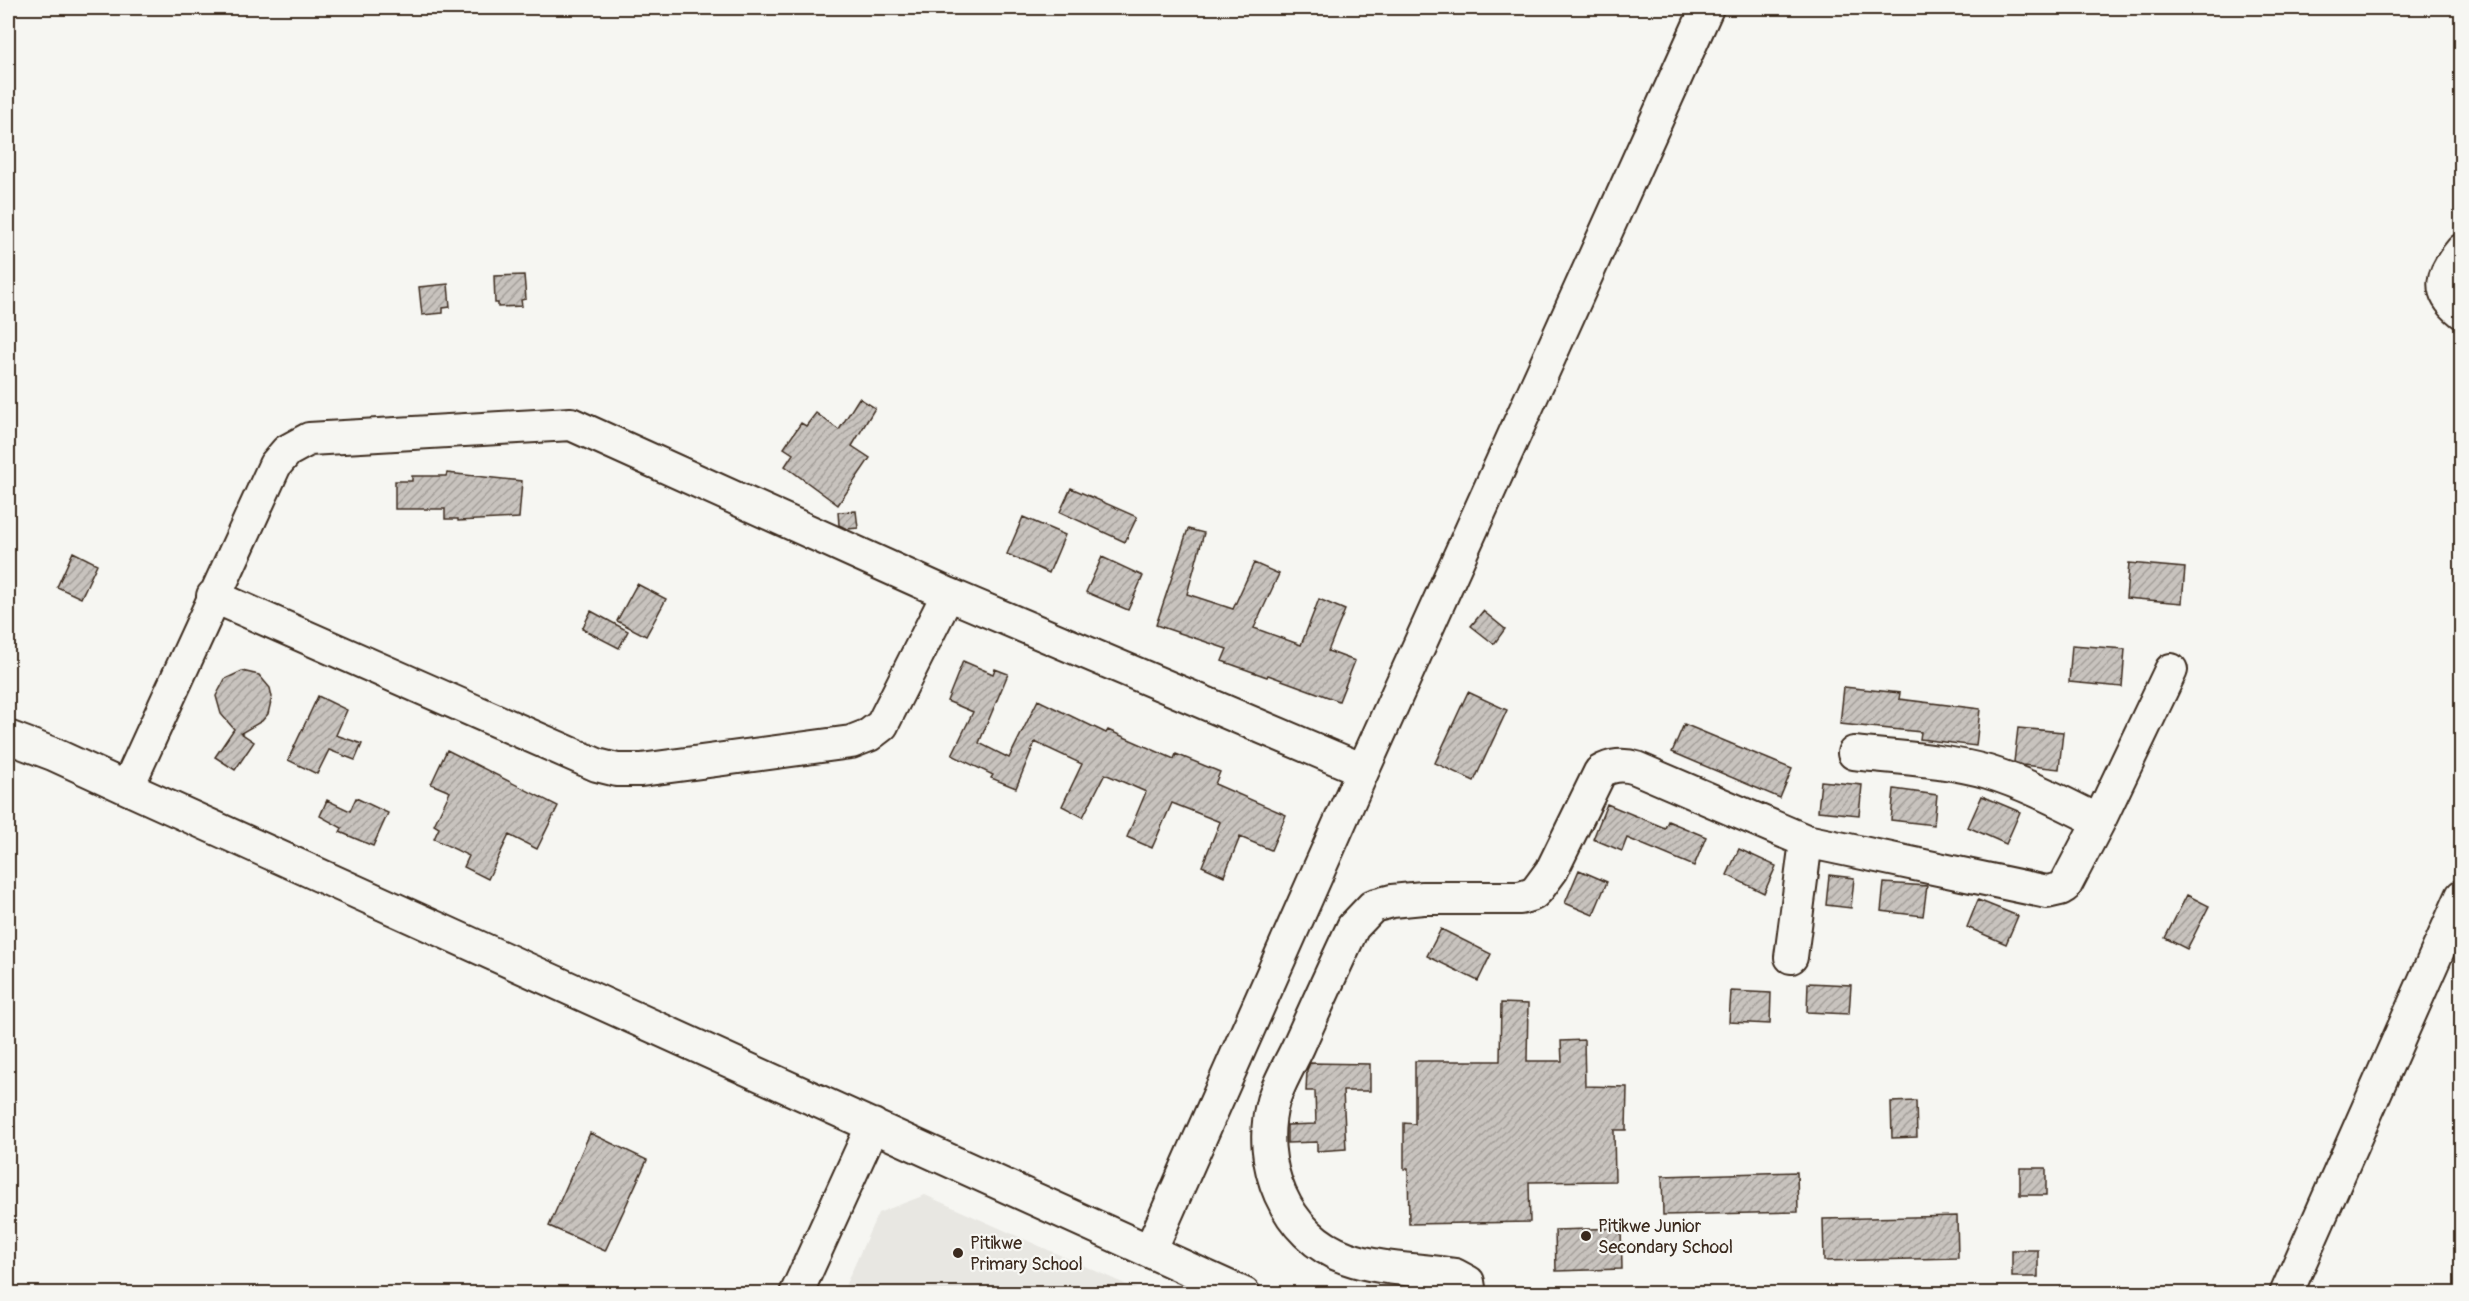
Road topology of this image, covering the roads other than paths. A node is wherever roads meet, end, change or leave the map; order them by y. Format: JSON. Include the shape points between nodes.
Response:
{"nodes":[{"id":1,"x":1707,"y":8,"type":"edge"},
{"id":2,"x":2462,"y":250,"type":"edge"},
{"id":3,"x":2462,"y":312,"type":"edge"},
{"id":4,"x":948,"y":594,"type":"junction"},
{"id":5,"x":213,"y":596,"type":"junction"},
{"id":6,"x":2171,"y":670,"type":"dead end"},
{"id":7,"x":8,"y":737,"type":"edge"},
{"id":8,"x":1854,"y":753,"type":"dead end"},
{"id":9,"x":1363,"y":770,"type":"junction"},
{"id":10,"x":127,"y":788,"type":"junction"},
{"id":11,"x":2099,"y":821,"type":"junction"},
{"id":12,"x":1806,"y":841,"type":"junction"},
{"id":13,"x":2462,"y":896,"type":"edge"},
{"id":14,"x":2454,"y":934,"type":"edge"},
{"id":15,"x":1791,"y":957,"type":"dead end"},
{"id":16,"x":873,"y":1125,"type":"junction"},
{"id":17,"x":1150,"y":1251,"type":"junction"},
{"id":18,"x":796,"y":1293,"type":"edge"},
{"id":19,"x":1244,"y":1293,"type":"edge"},
{"id":20,"x":1470,"y":1293,"type":"edge"},
{"id":21,"x":2286,"y":1293,"type":"edge"}],
"edges":[{"from":1,"to":9,"type":"street"},
{"from":2,"to":3,"type":"street","via":[[2446,274],[2444,285],[2449,302]]},
{"from":4,"to":5,"type":"street","via":[[882,725],[869,735],[851,742],[641,770],[597,765]]},
{"from":4,"to":5,"type":"street","via":[[571,424],[309,439],[287,451],[275,465]]},
{"from":4,"to":9,"type":"street"},
{"from":5,"to":10,"type":"street"},
{"from":6,"to":11,"type":"street"},
{"from":7,"to":10,"type":"street"},
{"from":8,"to":11,"type":"street","via":[[1988,772]]},
{"from":9,"to":17,"type":"street"},
{"from":10,"to":16,"type":"street"},
{"from":11,"to":12,"type":"street","via":[[2065,886],[2047,892]]},
{"from":12,"to":15,"type":"street"},
{"from":12,"to":20,"type":"street","via":[[1636,768],[1616,766],[1600,772],[1552,870],[1533,894],[1392,901],[1373,906],[1356,921],[1274,1100],[1270,1154],[1278,1188],[1296,1223],[1331,1250],[1364,1263],[1462,1277],[1468,1282]]},
{"from":13,"to":14,"type":"street"},
{"from":14,"to":21,"type":"street"},
{"from":16,"to":17,"type":"street"},
{"from":16,"to":18,"type":"street"},
{"from":17,"to":19,"type":"street"}]}
